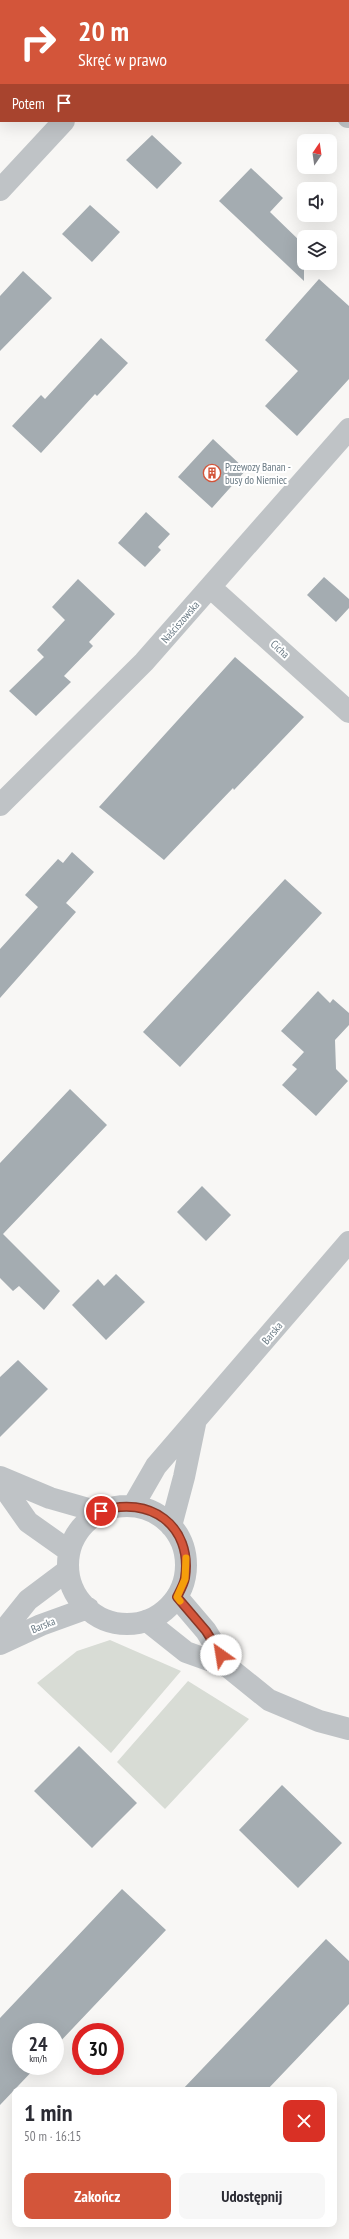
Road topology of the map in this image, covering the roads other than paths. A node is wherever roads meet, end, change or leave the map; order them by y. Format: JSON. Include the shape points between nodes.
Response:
{"nodes":[{"id":1,"x":63,"y":122,"type":"edge"},
{"id":2,"x":0,"y":190,"type":"edge"},
{"id":3,"x":349,"y":429,"type":"edge"},
{"id":4,"x":210,"y":587,"type":"junction"},
{"id":5,"x":349,"y":712,"type":"edge"},
{"id":6,"x":0,"y":805,"type":"edge"},
{"id":7,"x":349,"y":1242,"type":"edge"},
{"id":8,"x":195,"y":1424,"type":"junction"},
{"id":9,"x":0,"y":1477,"type":"edge"},
{"id":10,"x":0,"y":1482,"type":"edge"},
{"id":11,"x":133,"y":1506,"type":"junction"},
{"id":12,"x":99,"y":1512,"type":"junction"},
{"id":13,"x":171,"y":1526,"type":"junction"},
{"id":14,"x":68,"y":1560,"type":"junction"},
{"id":15,"x":177,"y":1597,"type":"junction"},
{"id":16,"x":88,"y":1608,"type":"junction"},
{"id":17,"x":147,"y":1620,"type":"junction"},
{"id":18,"x":0,"y":1635,"type":"edge"},
{"id":19,"x":0,"y":1644,"type":"edge"},
{"id":20,"x":228,"y":1667,"type":"junction"},
{"id":21,"x":349,"y":1729,"type":"edge"}],
"edges":[{"from":1,"to":2,"type":"street"},
{"from":3,"to":4,"type":"street","name":"Naściszowska"},
{"from":4,"to":5,"type":"street","name":"Cicha"},
{"from":4,"to":6,"type":"street","name":"Naściszowska","via":[[144,662]]},
{"from":7,"to":8,"type":"street","name":"Barska"},
{"from":8,"to":11,"type":"street","name":"Barska","via":[[156,1466]]},
{"from":8,"to":13,"type":"street","name":"Barska"},
{"from":9,"to":12,"type":"street","via":[[50,1498]]},
{"from":10,"to":14,"type":"street","via":[[28,1522]]},
{"from":11,"to":12,"type":"street","via":[[118,1506]]},
{"from":11,"to":13,"type":"street","via":[[152,1511]]},
{"from":12,"to":14,"type":"street","via":[[87,1520],[76,1534]]},
{"from":13,"to":15,"type":"street","via":[[181,1539],[186,1558],[185,1579]]},
{"from":14,"to":16,"type":"street","via":[[72,1588]]},
{"from":14,"to":18,"type":"street","name":"Barska","via":[[28,1600]]},
{"from":15,"to":17,"type":"street","via":[[163,1612]]},
{"from":15,"to":20,"type":"street","via":[[206,1631]]},
{"from":16,"to":17,"type":"street","via":[[95,1615],[112,1622],[130,1624]]},
{"from":16,"to":19,"type":"street","name":"Barska","via":[[41,1625]]},
{"from":17,"to":20,"type":"street","via":[[186,1652]]},
{"from":20,"to":21,"type":"street","via":[[269,1700],[319,1721]]}]}
